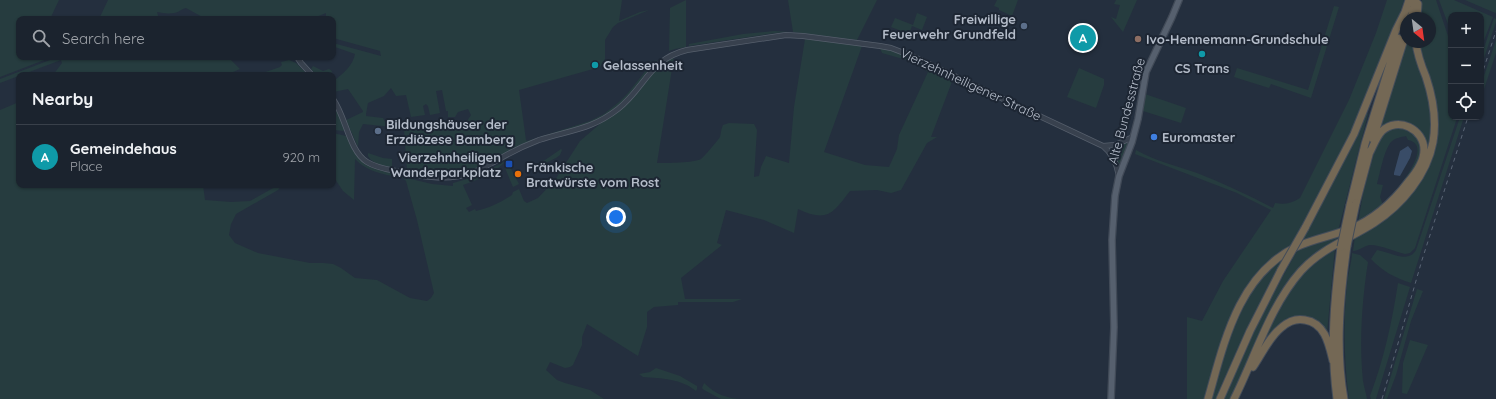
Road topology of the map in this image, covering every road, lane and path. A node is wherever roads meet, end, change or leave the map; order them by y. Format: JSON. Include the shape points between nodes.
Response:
{"nodes":[{"id":1,"x":1179,"y":0,"type":"edge"},
{"id":2,"x":1409,"y":0,"type":"edge"},
{"id":3,"x":1418,"y":0,"type":"edge"},
{"id":4,"x":1407,"y":8,"type":"junction"},
{"id":5,"x":1413,"y":12,"type":"edge"},
{"id":6,"x":1417,"y":12,"type":"edge"},
{"id":7,"x":1401,"y":48,"type":"edge"},
{"id":8,"x":1417,"y":48,"type":"edge"},
{"id":9,"x":299,"y":60,"type":"edge"},
{"id":10,"x":309,"y":72,"type":"edge"},
{"id":11,"x":336,"y":105,"type":"edge"},
{"id":12,"x":1133,"y":138,"type":"junction"},
{"id":13,"x":1103,"y":146,"type":"junction"},
{"id":14,"x":1369,"y":154,"type":"junction"},
{"id":15,"x":1120,"y":176,"type":"junction"},
{"id":16,"x":1353,"y":204,"type":"junction"},
{"id":17,"x":1344,"y":247,"type":"junction"},
{"id":18,"x":1333,"y":360,"type":"junction"},
{"id":19,"x":1235,"y":397,"type":"edge"},
{"id":20,"x":1111,"y":399,"type":"edge"},
{"id":21,"x":1208,"y":399,"type":"edge"},
{"id":22,"x":1220,"y":399,"type":"edge"},
{"id":23,"x":1337,"y":399,"type":"edge"},
{"id":24,"x":1344,"y":399,"type":"edge"}],
"edges":[{"from":1,"to":12,"type":"main road","name":"Alte Bundesstraße","via":[[1146,72]]},
{"from":2,"to":4,"type":"highway"},
{"from":3,"to":5,"type":"highway"},
{"from":3,"to":6,"type":"highway"},
{"from":4,"to":16,"type":"highway","via":[[1366,144]]},
{"from":4,"to":22,"type":"highway","bridge":true,"via":[[1354,134],[1250,331]]},
{"from":7,"to":14,"type":"highway"},
{"from":8,"to":19,"type":"highway","via":[[1431,94],[1435,118],[1433,142],[1424,170],[1407,194],[1387,214],[1329,247],[1300,272],[1278,305]]},
{"from":9,"to":10,"type":"street"},
{"from":11,"to":13,"type":"street","name":"Vierzehnheiligener Straße","via":[[355,149],[367,162],[379,168],[449,178],[471,173],[524,146],[598,122],[628,100],[657,65],[678,52],[775,36],[803,36],[891,48]]},
{"from":12,"to":13,"type":"street","via":[[1115,146]]},
{"from":12,"to":15,"type":"main road","name":"Alte Bundesstraße"},
{"from":13,"to":15,"type":"street","via":[[1110,153]]},
{"from":14,"to":16,"type":"highway"},
{"from":14,"to":21,"type":"highway","via":[[1379,134],[1395,125],[1415,130],[1423,143],[1424,151],[1416,171],[1384,209],[1351,229],[1294,248],[1274,261],[1255,280],[1236,313]]},
{"from":15,"to":20,"type":"main road","name":"Alte Bundesstraße","via":[[1112,240],[1114,327]]},
{"from":16,"to":17,"type":"highway","bridge":true},
{"from":17,"to":18,"type":"highway","via":[[1333,313]]},
{"from":17,"to":24,"type":"highway","via":[[1340,367]]},
{"from":18,"to":19,"type":"highway","via":[[1320,327],[1309,320],[1295,319],[1276,333]]},
{"from":18,"to":23,"type":"highway"}]}
